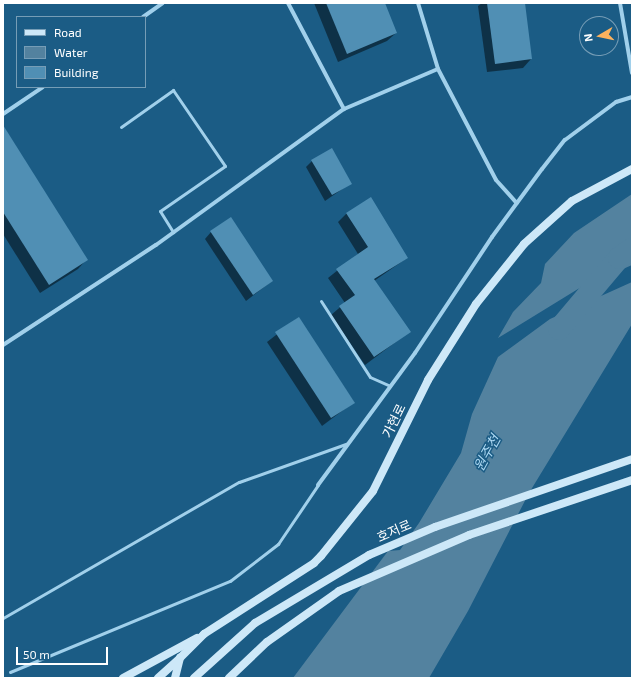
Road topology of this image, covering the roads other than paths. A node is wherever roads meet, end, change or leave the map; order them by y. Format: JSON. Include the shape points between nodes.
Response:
{"nodes":[{"id":1,"x":163,"y":3,"type":"edge"},
{"id":2,"x":288,"y":3,"type":"edge"},
{"id":3,"x":418,"y":3,"type":"edge"},
{"id":4,"x":620,"y":3,"type":"edge"},
{"id":5,"x":144,"y":16,"type":"edge"},
{"id":6,"x":438,"y":69,"type":"junction"},
{"id":7,"x":632,"y":73,"type":"edge"},
{"id":8,"x":42,"y":88,"type":"edge"},
{"id":9,"x":632,"y":97,"type":"edge"},
{"id":10,"x":344,"y":109,"type":"junction"},
{"id":11,"x":3,"y":114,"type":"edge"},
{"id":12,"x":121,"y":127,"type":"dead end"},
{"id":13,"x":632,"y":169,"type":"edge"},
{"id":14,"x":517,"y":203,"type":"junction"},
{"id":15,"x":174,"y":232,"type":"junction"},
{"id":16,"x":321,"y":301,"type":"dead end"},
{"id":17,"x":3,"y":345,"type":"edge"},
{"id":18,"x":390,"y":386,"type":"junction"},
{"id":19,"x":346,"y":444,"type":"junction"},
{"id":20,"x":632,"y":459,"type":"edge"},
{"id":21,"x":632,"y":480,"type":"edge"},
{"id":22,"x":318,"y":485,"type":"joint"},
{"id":23,"x":3,"y":618,"type":"edge"},
{"id":24,"x":204,"y":634,"type":"junction"},
{"id":25,"x":180,"y":658,"type":"junction"},
{"id":26,"x":10,"y":672,"type":"dead end"},
{"id":27,"x":123,"y":678,"type":"edge"},
{"id":28,"x":158,"y":678,"type":"edge"},
{"id":29,"x":174,"y":678,"type":"edge"},
{"id":30,"x":194,"y":678,"type":"edge"},
{"id":31,"x":229,"y":678,"type":"edge"}],
"edges":[{"from":1,"to":5,"type":"street"},
{"from":2,"to":10,"type":"street"},
{"from":3,"to":6,"type":"street"},
{"from":4,"to":7,"type":"street"},
{"from":6,"to":10,"type":"street"},
{"from":6,"to":14,"type":"street","via":[[496,180]]},
{"from":8,"to":11,"type":"street"},
{"from":9,"to":14,"type":"street","via":[[616,102],[565,140]]},
{"from":10,"to":15,"type":"street"},
{"from":12,"to":15,"type":"lane","via":[[173,90],[225,166],[160,211]]},
{"from":13,"to":24,"type":"street","name":"가현로","via":[[572,201],[524,244],[476,304],[428,380],[373,491],[317,559]]},
{"from":14,"to":18,"type":"street"},
{"from":15,"to":17,"type":"street"},
{"from":16,"to":18,"type":"lane","via":[[370,377]]},
{"from":18,"to":19,"type":"street"},
{"from":19,"to":22,"type":"street"},
{"from":19,"to":23,"type":"lane","via":[[239,482]]},
{"from":20,"to":30,"type":"street","name":"호저로","via":[[435,527],[369,555],[255,623]]},
{"from":21,"to":31,"type":"street","via":[[469,535],[339,590],[267,642]]},
{"from":22,"to":26,"type":"lane","via":[[278,544],[230,581]]},
{"from":24,"to":25,"type":"street","name":"가현로"},
{"from":24,"to":27,"type":"street"},
{"from":25,"to":28,"type":"street"},
{"from":25,"to":29,"type":"street","name":"가현로"}]}
